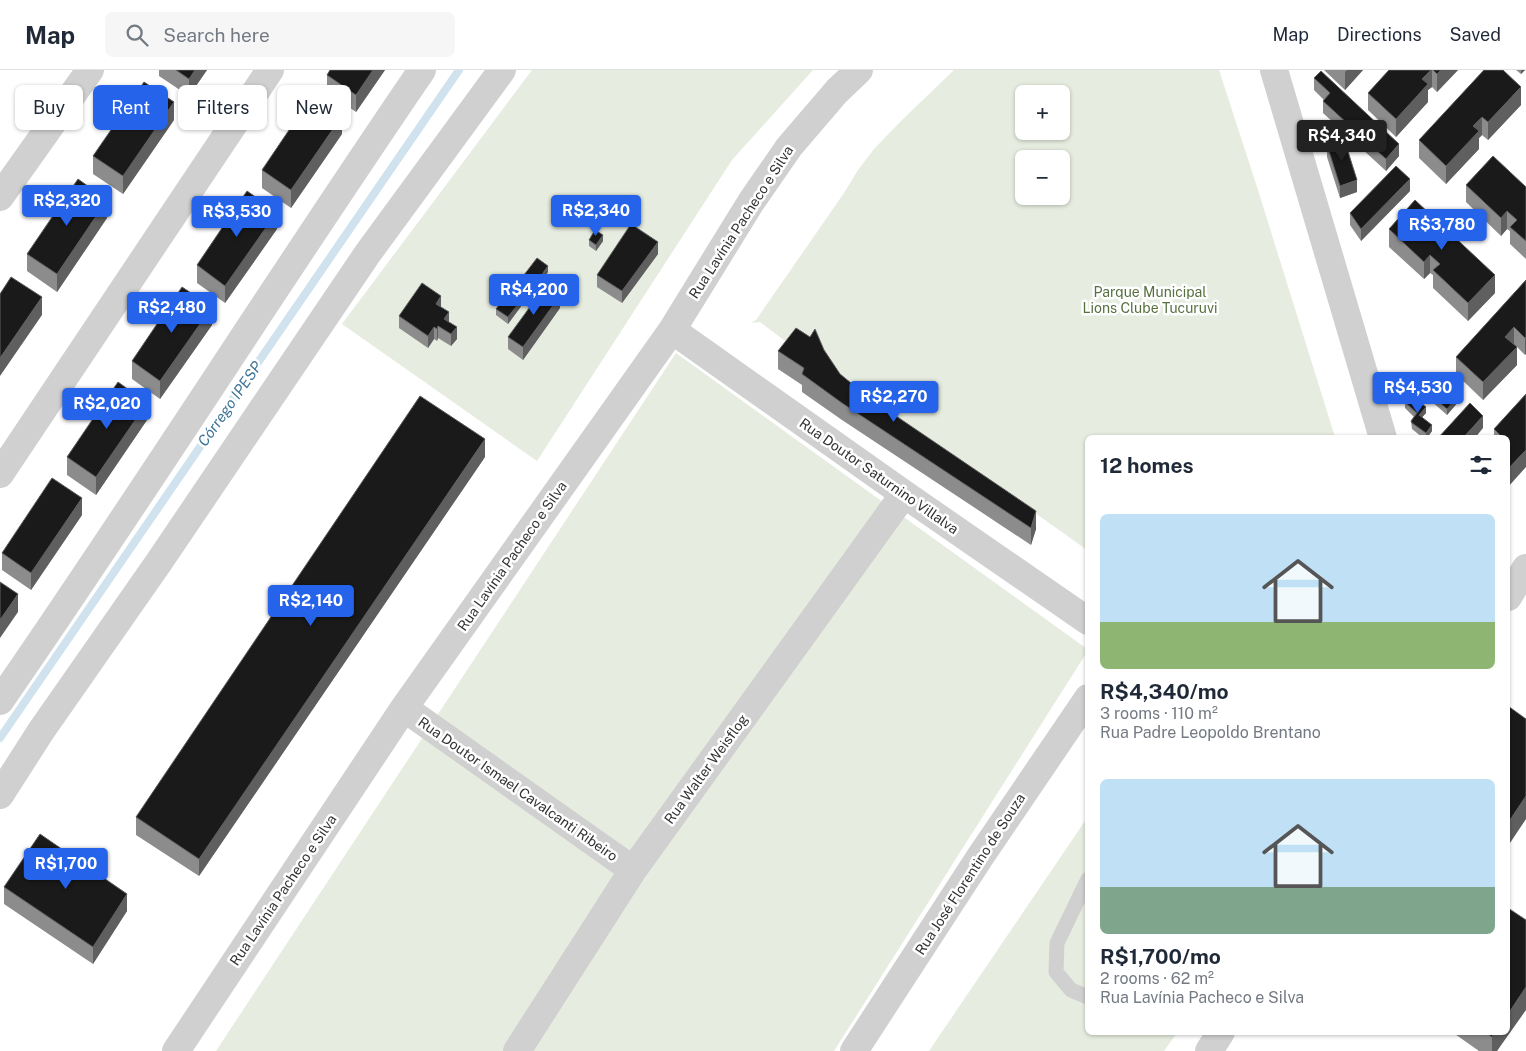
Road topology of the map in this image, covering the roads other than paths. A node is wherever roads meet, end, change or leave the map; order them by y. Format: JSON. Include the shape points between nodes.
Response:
{"nodes":[{"id":1,"x":90,"y":70,"type":"edge"},
{"id":2,"x":270,"y":70,"type":"edge"},
{"id":3,"x":422,"y":70,"type":"edge"},
{"id":4,"x":502,"y":70,"type":"edge"},
{"id":5,"x":859,"y":70,"type":"edge"},
{"id":6,"x":1274,"y":70,"type":"edge"},
{"id":7,"x":0,"y":197,"type":"edge"},
{"id":8,"x":672,"y":330,"type":"junction"},
{"id":9,"x":1382,"y":435,"type":"edge"},
{"id":10,"x":0,"y":474,"type":"edge"},
{"id":11,"x":904,"y":494,"type":"junction"},
{"id":12,"x":1526,"y":568,"type":"edge"},
{"id":13,"x":1510,"y":594,"type":"edge"},
{"id":14,"x":1085,"y":619,"type":"edge"},
{"id":15,"x":0,"y":701,"type":"edge"},
{"id":16,"x":1085,"y":702,"type":"edge"},
{"id":17,"x":404,"y":708,"type":"junction"},
{"id":18,"x":0,"y":795,"type":"edge"},
{"id":19,"x":632,"y":870,"type":"junction"},
{"id":20,"x":1085,"y":885,"type":"edge"},
{"id":21,"x":1085,"y":996,"type":"edge"},
{"id":22,"x":1219,"y":1035,"type":"edge"},
{"id":23,"x":176,"y":1051,"type":"edge"},
{"id":24,"x":517,"y":1051,"type":"edge"},
{"id":25,"x":854,"y":1051,"type":"edge"},
{"id":26,"x":1209,"y":1051,"type":"edge"}],
"edges":[{"from":1,"to":7,"type":"street"},
{"from":2,"to":10,"type":"street"},
{"from":3,"to":15,"type":"street"},
{"from":4,"to":18,"type":"street","via":[[368,252]]},
{"from":5,"to":8,"type":"street","name":"Rua Lavínia Pacheco e Silva","via":[[837,90],[789,147]]},
{"from":6,"to":9,"type":"street"},
{"from":8,"to":11,"type":"street","name":"Rua Doutor Saturnino Villalva"},
{"from":8,"to":17,"type":"street","name":"Rua Lavínia Pacheco e Silva"},
{"from":11,"to":14,"type":"street","name":"Rua Doutor Saturnino Villalva"},
{"from":11,"to":19,"type":"street","name":"Rua Walter Weisflog"},
{"from":12,"to":13,"type":"street"},
{"from":16,"to":25,"type":"street","name":"Rua José Florentino de Souza"},
{"from":17,"to":19,"type":"street","name":"Rua Doutor Ismael Cavalcanti Ribeiro"},
{"from":17,"to":23,"type":"street","name":"Rua Lavínia Pacheco e Silva"},
{"from":19,"to":24,"type":"street","name":"Rua Walter Weisflog"},
{"from":20,"to":21,"type":"lane","via":[[1057,943],[1056,972],[1071,990]]},
{"from":22,"to":26,"type":"street"}]}
